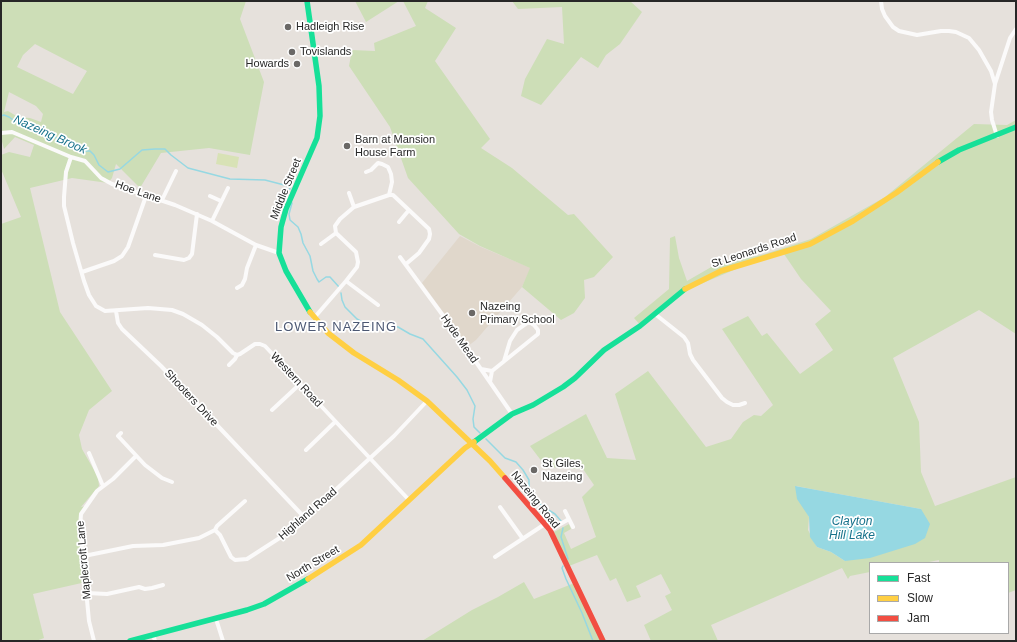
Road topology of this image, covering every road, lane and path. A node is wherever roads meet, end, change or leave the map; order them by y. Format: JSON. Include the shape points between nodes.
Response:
{"nodes":[{"id":1,"x":307,"y":1,"type":"edge"},
{"id":2,"x":881,"y":1,"type":"edge"},
{"id":3,"x":1016,"y":30,"type":"edge"},
{"id":4,"x":991,"y":71,"type":"junction"},
{"id":5,"x":999,"y":71,"type":"junction"},
{"id":6,"x":995,"y":84,"type":"junction"},
{"id":7,"x":1016,"y":127,"type":"edge"},
{"id":8,"x":1,"y":134,"type":"edge"},
{"id":9,"x":997,"y":136,"type":"junction"},
{"id":10,"x":71,"y":156,"type":"junction"},
{"id":11,"x":176,"y":171,"type":"dead end"},
{"id":12,"x":366,"y":172,"type":"dead end"},
{"id":13,"x":228,"y":188,"type":"dead end"},
{"id":14,"x":349,"y":193,"type":"dead end"},
{"id":15,"x":389,"y":195,"type":"junction"},
{"id":16,"x":146,"y":196,"type":"junction"},
{"id":17,"x":210,"y":196,"type":"dead end"},
{"id":18,"x":162,"y":200,"type":"junction"},
{"id":19,"x":221,"y":201,"type":"junction"},
{"id":20,"x":354,"y":207,"type":"junction"},
{"id":21,"x":409,"y":210,"type":"junction"},
{"id":22,"x":197,"y":214,"type":"junction"},
{"id":23,"x":212,"y":221,"type":"junction"},
{"id":24,"x":398,"y":222,"type":"dead end"},
{"id":25,"x":336,"y":233,"type":"junction"},
{"id":26,"x":256,"y":244,"type":"junction"},
{"id":27,"x":321,"y":244,"type":"dead end"},
{"id":28,"x":279,"y":253,"type":"junction"},
{"id":29,"x":155,"y":255,"type":"dead end"},
{"id":30,"x":400,"y":257,"type":"dead end"},
{"id":31,"x":406,"y":264,"type":"junction"},
{"id":32,"x":82,"y":272,"type":"junction"},
{"id":33,"x":346,"y":281,"type":"junction"},
{"id":34,"x":237,"y":288,"type":"dead end"},
{"id":35,"x":378,"y":305,"type":"dead end"},
{"id":36,"x":116,"y":311,"type":"junction"},
{"id":37,"x":655,"y":314,"type":"junction"},
{"id":38,"x":314,"y":318,"type":"junction"},
{"id":39,"x":237,"y":355,"type":"junction"},
{"id":40,"x":504,"y":361,"type":"junction"},
{"id":41,"x":229,"y":366,"type":"dead end"},
{"id":42,"x":481,"y":369,"type":"junction"},
{"id":43,"x":492,"y":371,"type":"junction"},
{"id":44,"x":490,"y":382,"type":"junction"},
{"id":45,"x":300,"y":384,"type":"junction"},
{"id":46,"x":427,"y":401,"type":"junction"},
{"id":47,"x":745,"y":403,"type":"dead end"},
{"id":48,"x":272,"y":410,"type":"dead end"},
{"id":49,"x":512,"y":414,"type":"junction"},
{"id":50,"x":336,"y":422,"type":"junction"},
{"id":51,"x":118,"y":436,"type":"dead end"},
{"id":52,"x":472,"y":444,"type":"junction"},
{"id":53,"x":306,"y":450,"type":"dead end"},
{"id":54,"x":89,"y":453,"type":"dead end"},
{"id":55,"x":136,"y":456,"type":"junction"},
{"id":56,"x":370,"y":458,"type":"junction"},
{"id":57,"x":172,"y":482,"type":"dead end"},
{"id":58,"x":103,"y":486,"type":"junction"},
{"id":59,"x":410,"y":500,"type":"junction"},
{"id":60,"x":245,"y":501,"type":"dead end"},
{"id":61,"x":500,"y":507,"type":"dead end"},
{"id":62,"x":565,"y":511,"type":"dead end"},
{"id":63,"x":305,"y":518,"type":"junction"},
{"id":64,"x":569,"y":519,"type":"junction"},
{"id":65,"x":545,"y":524,"type":"junction"},
{"id":66,"x":573,"y":526,"type":"dead end"},
{"id":67,"x":214,"y":530,"type":"junction"},
{"id":68,"x":550,"y":530,"type":"junction"},
{"id":69,"x":523,"y":539,"type":"junction"},
{"id":70,"x":84,"y":556,"type":"junction"},
{"id":71,"x":495,"y":557,"type":"dead end"},
{"id":72,"x":163,"y":585,"type":"dead end"},
{"id":73,"x":87,"y":593,"type":"junction"},
{"id":74,"x":216,"y":619,"type":"junction"},
{"id":75,"x":153,"y":634,"type":"junction"},
{"id":76,"x":94,"y":641,"type":"edge"},
{"id":77,"x":130,"y":641,"type":"edge"},
{"id":78,"x":155,"y":641,"type":"edge"},
{"id":79,"x":223,"y":641,"type":"edge"},
{"id":80,"x":603,"y":641,"type":"edge"}],
"edges":[{"from":1,"to":28,"type":"street","name":"Middle Street","via":[[320,86],[320,116],[317,138],[286,209]]},
{"from":2,"to":4,"type":"street","via":[[885,16],[899,32],[917,35],[941,31],[956,32],[969,38]]},
{"from":3,"to":5,"type":"street","via":[[1010,38]]},
{"from":4,"to":5,"type":"street"},
{"from":4,"to":6,"type":"street"},
{"from":5,"to":6,"type":"street"},
{"from":6,"to":9,"type":"street","via":[[991,112]]},
{"from":7,"to":9,"type":"street","name":"St Leonards Road"},
{"from":8,"to":10,"type":"street","name":"Hoe Lane","via":[[12,132]]},
{"from":9,"to":37,"type":"street","name":"St Leonards Road","via":[[959,150],[934,164],[853,221],[810,244],[721,271],[684,290]]},
{"from":10,"to":16,"type":"street","name":"Hoe Lane","via":[[85,160],[101,178],[112,184]]},
{"from":10,"to":32,"type":"street","via":[[66,172],[64,205]]},
{"from":11,"to":18,"type":"street"},
{"from":12,"to":15,"type":"street","via":[[378,163],[388,167],[392,182]]},
{"from":13,"to":19,"type":"street"},
{"from":14,"to":20,"type":"street"},
{"from":15,"to":20,"type":"street"},
{"from":15,"to":21,"type":"street","via":[[398,198]]},
{"from":16,"to":18,"type":"street","name":"Hoe Lane"},
{"from":16,"to":32,"type":"street","via":[[128,247],[122,256]]},
{"from":17,"to":19,"type":"street"},
{"from":18,"to":22,"type":"street","name":"Hoe Lane"},
{"from":19,"to":23,"type":"street"},
{"from":20,"to":25,"type":"street","via":[[334,226]]},
{"from":21,"to":24,"type":"street"},
{"from":21,"to":31,"type":"street","via":[[429,229],[430,234],[418,253]]},
{"from":22,"to":23,"type":"street","name":"Hoe Lane"},
{"from":22,"to":29,"type":"street","via":[[192,254],[189,258],[184,260]]},
{"from":23,"to":26,"type":"street","name":"Hoe Lane"},
{"from":25,"to":27,"type":"street"},
{"from":25,"to":33,"type":"street","via":[[352,247],[358,257],[356,267]]},
{"from":26,"to":28,"type":"street","name":"Hoe Lane"},
{"from":26,"to":34,"type":"street","via":[[245,279]]},
{"from":28,"to":38,"type":"street","name":"Middle Street","via":[[295,289]]},
{"from":30,"to":31,"type":"street","name":"Hyde Mead"},
{"from":31,"to":42,"type":"street","name":"Hyde Mead"},
{"from":32,"to":36,"type":"street","via":[[89,295],[96,306],[105,311]]},
{"from":33,"to":35,"type":"street"},
{"from":33,"to":38,"type":"street"},
{"from":36,"to":39,"type":"street","via":[[160,308],[183,314],[202,325]]},
{"from":36,"to":63,"type":"street","name":"Shooters Drive","via":[[122,329],[161,366]]},
{"from":37,"to":47,"type":"street","via":[[684,337],[693,360],[722,398],[733,405]]},
{"from":37,"to":49,"type":"street","name":"St Leonards Road","via":[[604,350],[575,378]]},
{"from":38,"to":46,"type":"street","name":"Middle Street","via":[[340,344]]},
{"from":39,"to":41,"type":"street"},
{"from":39,"to":45,"type":"street","name":"Western Road","via":[[255,344],[260,344]]},
{"from":40,"to":40,"type":"street","via":[[538,334],[534,325],[528,323],[517,330],[510,341]]},
{"from":40,"to":43,"type":"street"},
{"from":42,"to":43,"type":"street"},
{"from":42,"to":44,"type":"street","name":"Hyde Mead"},
{"from":43,"to":44,"type":"street"},
{"from":44,"to":49,"type":"street","name":"Hyde Mead"},
{"from":45,"to":48,"type":"street"},
{"from":45,"to":50,"type":"street","name":"Western Road"},
{"from":46,"to":52,"type":"street","name":"Middle Street"},
{"from":46,"to":56,"type":"street","name":"Highland Road"},
{"from":49,"to":52,"type":"street","name":"St Leonards Road"},
{"from":50,"to":53,"type":"street"},
{"from":50,"to":56,"type":"street","name":"Western Road"},
{"from":51,"to":55,"type":"street"},
{"from":52,"to":59,"type":"street","name":"North Street"},
{"from":52,"to":65,"type":"street","name":"Nazeing Road"},
{"from":54,"to":58,"type":"street"},
{"from":55,"to":57,"type":"street","via":[[162,478]]},
{"from":55,"to":58,"type":"street","name":"Maplecroft Lane"},
{"from":56,"to":59,"type":"street","name":"Western Road"},
{"from":56,"to":63,"type":"street","name":"Highland Road"},
{"from":58,"to":70,"type":"street","name":"Maplecroft Lane","via":[[91,498],[81,514]]},
{"from":59,"to":74,"type":"street","name":"North Street","via":[[361,545],[328,567],[264,604]]},
{"from":60,"to":67,"type":"street"},
{"from":61,"to":69,"type":"street"},
{"from":62,"to":64,"type":"street"},
{"from":63,"to":67,"type":"street","name":"Highland Road","via":[[281,538],[247,559],[235,560],[231,557],[220,535]]},
{"from":64,"to":66,"type":"street"},
{"from":64,"to":68,"type":"street"},
{"from":65,"to":68,"type":"street","name":"Nazeing Road"},
{"from":65,"to":69,"type":"street"},
{"from":67,"to":70,"type":"street","via":[[199,538],[163,545],[132,546]]},
{"from":68,"to":80,"type":"street","name":"Nazeing Road"},
{"from":69,"to":71,"type":"street"},
{"from":70,"to":73,"type":"street","name":"Maplecroft Lane"},
{"from":72,"to":73,"type":"street","via":[[107,594]]},
{"from":73,"to":76,"type":"street","name":"Maplecroft Lane"},
{"from":74,"to":75,"type":"street","name":"North Street"},
{"from":74,"to":79,"type":"street"},
{"from":75,"to":77,"type":"street","name":"North Street"},
{"from":75,"to":78,"type":"street"}]}
